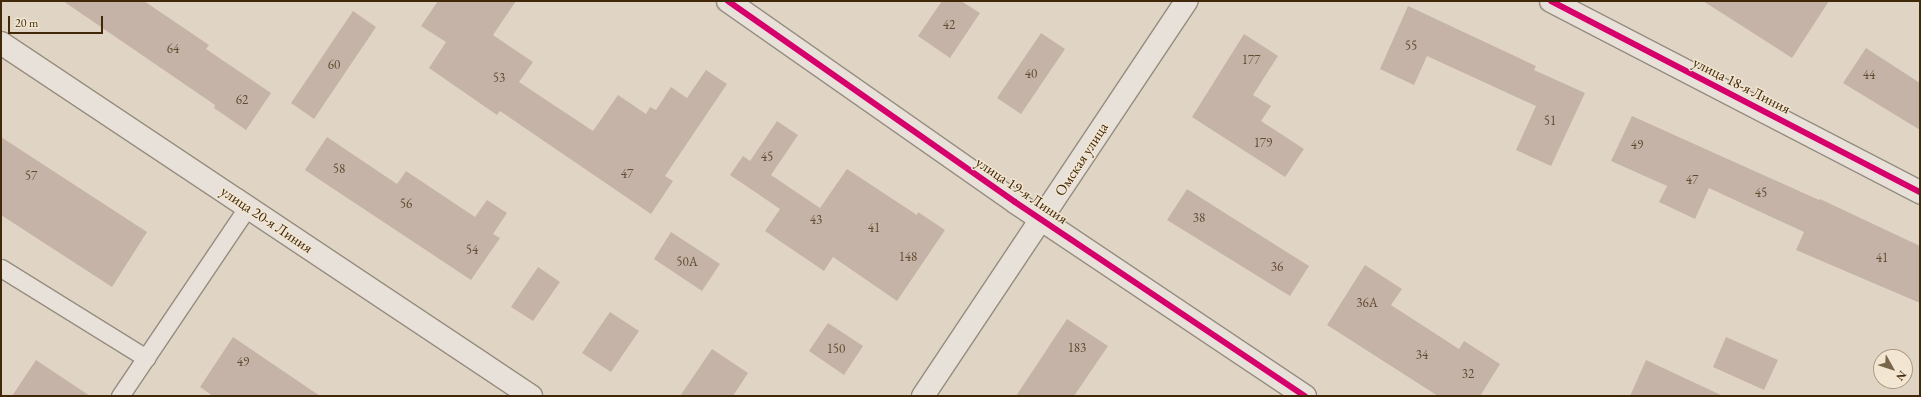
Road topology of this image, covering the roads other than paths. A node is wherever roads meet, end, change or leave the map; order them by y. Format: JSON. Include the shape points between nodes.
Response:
{"nodes":[{"id":1,"x":728,"y":1,"type":"edge"},
{"id":2,"x":1186,"y":1,"type":"edge"},
{"id":3,"x":1552,"y":1,"type":"edge"},
{"id":4,"x":1,"y":43,"type":"edge"},
{"id":5,"x":1920,"y":192,"type":"edge"},
{"id":6,"x":248,"y":206,"type":"junction"},
{"id":7,"x":1041,"y":220,"type":"junction"},
{"id":8,"x":1,"y":268,"type":"edge"},
{"id":9,"x":146,"y":358,"type":"junction"},
{"id":10,"x":121,"y":396,"type":"edge"},
{"id":11,"x":531,"y":396,"type":"edge"},
{"id":12,"x":923,"y":396,"type":"edge"},
{"id":13,"x":1305,"y":396,"type":"edge"}],
"edges":[{"from":1,"to":7,"type":"street","name":"улица 19-я Линия"},
{"from":2,"to":7,"type":"street","name":"Омская улица"},
{"from":3,"to":5,"type":"street","name":"улица 18-я Линия"},
{"from":4,"to":6,"type":"street","name":"улица 20-я Линия"},
{"from":6,"to":9,"type":"lane"},
{"from":6,"to":11,"type":"street","name":"улица 20-я Линия"},
{"from":7,"to":12,"type":"street","name":"Омская улица"},
{"from":7,"to":13,"type":"street","name":"улица 19-я Линия"},
{"from":8,"to":9,"type":"lane"},
{"from":9,"to":10,"type":"lane"}]}
